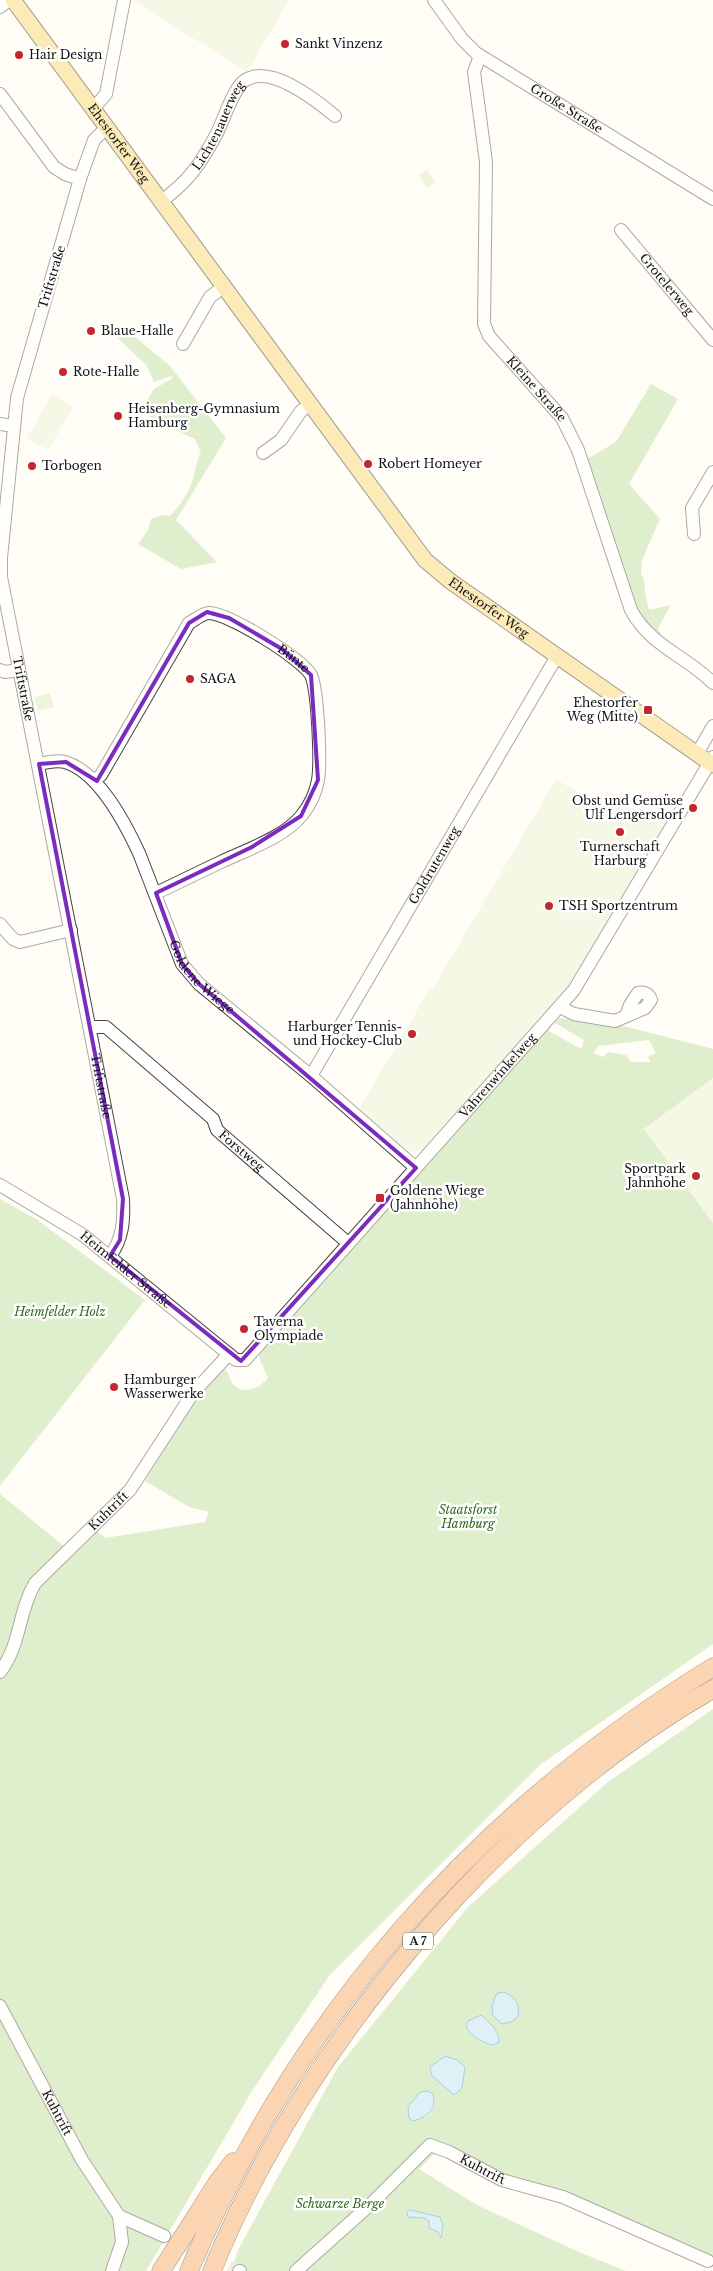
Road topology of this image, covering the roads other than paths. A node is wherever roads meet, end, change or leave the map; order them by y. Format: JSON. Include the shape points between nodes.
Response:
{"nodes":[{"id":1,"x":11,"y":0,"type":"edge"},
{"id":2,"x":124,"y":0,"type":"edge"},
{"id":3,"x":434,"y":0,"type":"edge"},
{"id":4,"x":0,"y":7,"type":"edge"},
{"id":5,"x":480,"y":56,"type":"junction"},
{"id":6,"x":0,"y":94,"type":"edge"},
{"id":7,"x":93,"y":109,"type":"junction"},
{"id":8,"x":335,"y":116,"type":"dead end"},
{"id":9,"x":106,"y":128,"type":"junction"},
{"id":10,"x":80,"y":179,"type":"junction"},
{"id":11,"x":713,"y":199,"type":"edge"},
{"id":12,"x":160,"y":202,"type":"junction"},
{"id":13,"x":621,"y":230,"type":"dead end"},
{"id":14,"x":223,"y":287,"type":"junction"},
{"id":15,"x":713,"y":340,"type":"edge"},
{"id":16,"x":184,"y":344,"type":"dead end"},
{"id":17,"x":309,"y":405,"type":"junction"},
{"id":18,"x":0,"y":424,"type":"edge"},
{"id":19,"x":14,"y":426,"type":"junction"},
{"id":20,"x":263,"y":453,"type":"dead end"},
{"id":21,"x":713,"y":472,"type":"edge"},
{"id":22,"x":694,"y":534,"type":"dead end"},
{"id":23,"x":557,"y":656,"type":"junction"},
{"id":24,"x":0,"y":670,"type":"edge"},
{"id":25,"x":19,"y":670,"type":"junction"},
{"id":26,"x":713,"y":682,"type":"edge"},
{"id":27,"x":713,"y":726,"type":"edge"},
{"id":28,"x":708,"y":759,"type":"edge"},
{"id":29,"x":39,"y":764,"type":"junction"},
{"id":30,"x":94,"y":780,"type":"junction"},
{"id":31,"x":156,"y":893,"type":"junction"},
{"id":32,"x":0,"y":924,"type":"edge"},
{"id":33,"x":71,"y":930,"type":"junction"},
{"id":34,"x":560,"y":1006,"type":"junction"},
{"id":35,"x":626,"y":1016,"type":"dead end"},
{"id":36,"x":91,"y":1027,"type":"junction"},
{"id":37,"x":311,"y":1076,"type":"junction"},
{"id":38,"x":416,"y":1168,"type":"junction"},
{"id":39,"x":0,"y":1185,"type":"edge"},
{"id":40,"x":348,"y":1243,"type":"junction"},
{"id":41,"x":110,"y":1256,"type":"junction"},
{"id":42,"x":230,"y":1354,"type":"junction"},
{"id":43,"x":245,"y":1360,"type":"joint"},
{"id":44,"x":713,"y":1666,"type":"edge"},
{"id":45,"x":0,"y":1672,"type":"edge"},
{"id":46,"x":713,"y":1689,"type":"edge"},
{"id":47,"x":0,"y":2006,"type":"edge"},
{"id":48,"x":256,"y":2132,"type":"junction"},
{"id":49,"x":118,"y":2216,"type":"junction"},
{"id":50,"x":164,"y":2236,"type":"tunnel mouth"},
{"id":51,"x":708,"y":2261,"type":"dead end"},
{"id":52,"x":112,"y":2271,"type":"edge"},
{"id":53,"x":160,"y":2271,"type":"edge"},
{"id":54,"x":189,"y":2271,"type":"edge"},
{"id":55,"x":212,"y":2271,"type":"edge"},
{"id":56,"x":296,"y":2271,"type":"edge"}],
"edges":[{"from":1,"to":4,"type":"street"},
{"from":1,"to":7,"type":"main road","name":"Ehestorfer Weg"},
{"from":2,"to":7,"type":"street","via":[[106,94]]},
{"from":3,"to":5,"type":"street","name":"Große Straße","via":[[462,39]]},
{"from":5,"to":11,"type":"street","name":"Große Straße"},
{"from":5,"to":26,"type":"street","name":"Kleine Straße","via":[[474,72],[486,162],[484,324],[489,336],[570,430],[638,623],[650,637]]},
{"from":6,"to":10,"type":"street","via":[[54,167]]},
{"from":7,"to":9,"type":"main road","name":"Ehestorfer Weg"},
{"from":8,"to":12,"type":"street","name":"Lichtenauerweg","via":[[321,104],[271,76],[250,78],[239,86],[216,135],[190,178]]},
{"from":9,"to":10,"type":"street","name":"Triftstraße","via":[[94,140]]},
{"from":9,"to":12,"type":"main road","name":"Ehestorfer Weg"},
{"from":10,"to":19,"type":"street","name":"Triftstraße","via":[[31,344],[17,398]]},
{"from":12,"to":14,"type":"main road","name":"Ehestorfer Weg"},
{"from":13,"to":15,"type":"street","name":"Grotelerweg"},
{"from":14,"to":16,"type":"street","via":[[210,297]]},
{"from":14,"to":17,"type":"main road","name":"Ehestorfer Weg"},
{"from":17,"to":20,"type":"street","via":[[281,440]]},
{"from":17,"to":23,"type":"main road","name":"Ehestorfer Weg","via":[[425,560]]},
{"from":18,"to":19,"type":"street"},
{"from":19,"to":25,"type":"street","name":"Triftstraße","via":[[1,576]]},
{"from":21,"to":22,"type":"street","via":[[692,508]]},
{"from":23,"to":28,"type":"main road","name":"Ehestorfer Weg"},
{"from":23,"to":37,"type":"street","name":"Goldrutenweg"},
{"from":24,"to":25,"type":"street"},
{"from":25,"to":29,"type":"street","name":"Triftstraße"},
{"from":27,"to":28,"type":"street"},
{"from":28,"to":34,"type":"street","name":"Vahrenwinkelweg","via":[[574,990]]},
{"from":29,"to":30,"type":"street","name":"Goldene Wiege","via":[[66,762]]},
{"from":29,"to":33,"type":"street","name":"Triftstraße"},
{"from":30,"to":31,"type":"street","name":"Goldene Wiege","via":[[132,836]]},
{"from":30,"to":31,"type":"street","name":"Bünte","via":[[189,623],[207,612],[229,618],[292,655],[311,675],[317,720],[318,780],[301,816],[289,827],[252,847]]},
{"from":31,"to":37,"type":"street","name":"Goldene Wiege","via":[[182,964],[200,984]]},
{"from":32,"to":33,"type":"street","via":[[20,942]]},
{"from":33,"to":36,"type":"street","name":"Triftstraße"},
{"from":34,"to":35,"type":"street","via":[[594,1019],[615,1022]]},
{"from":34,"to":38,"type":"street","name":"Vahrenwinkelweg"},
{"from":36,"to":40,"type":"street","name":"Forstweg","via":[[106,1027],[213,1118],[217,1130]]},
{"from":36,"to":41,"type":"street","name":"Triftstraße","via":[[123,1199],[120,1240]]},
{"from":37,"to":38,"type":"street","name":"Goldene Wiege"},
{"from":38,"to":40,"type":"street","name":"Vahrenwinkelweg"},
{"from":39,"to":41,"type":"street","name":"Heimfelder Straße","via":[[83,1235]]},
{"from":40,"to":43,"type":"street","name":"Vahrenwinkelweg"},
{"from":41,"to":42,"type":"street","name":"Heimfelder Straße"},
{"from":42,"to":43,"type":"street","name":"Heimfelder Straße","via":[[238,1361]]},
{"from":42,"to":45,"type":"street","name":"Kuhtrift","via":[[189,1399],[130,1490],[35,1583],[24,1607],[13,1652]]},
{"from":44,"to":48,"type":"highway","number":"A 7","via":[[582,1757],[524,1805],[444,1880],[339,2006]]},
{"from":46,"to":55,"type":"highway","number":"A 7","via":[[606,1761],[554,1803],[459,1894],[414,1944],[322,2067],[273,2145]]},
{"from":47,"to":49,"type":"street","name":"Kuhtrift","via":[[82,2160]]},
{"from":48,"to":53,"type":"highway","via":[[217,2183]]},
{"from":48,"to":54,"type":"highway","number":"A 7"},
{"from":49,"to":50,"type":"street"},
{"from":49,"to":52,"type":"street","name":"Kuhtrift","via":[[122,2242]]},
{"from":51,"to":56,"type":"street","name":"Kuhtrift","via":[[563,2197],[502,2180],[430,2145],[372,2203]]}]}
